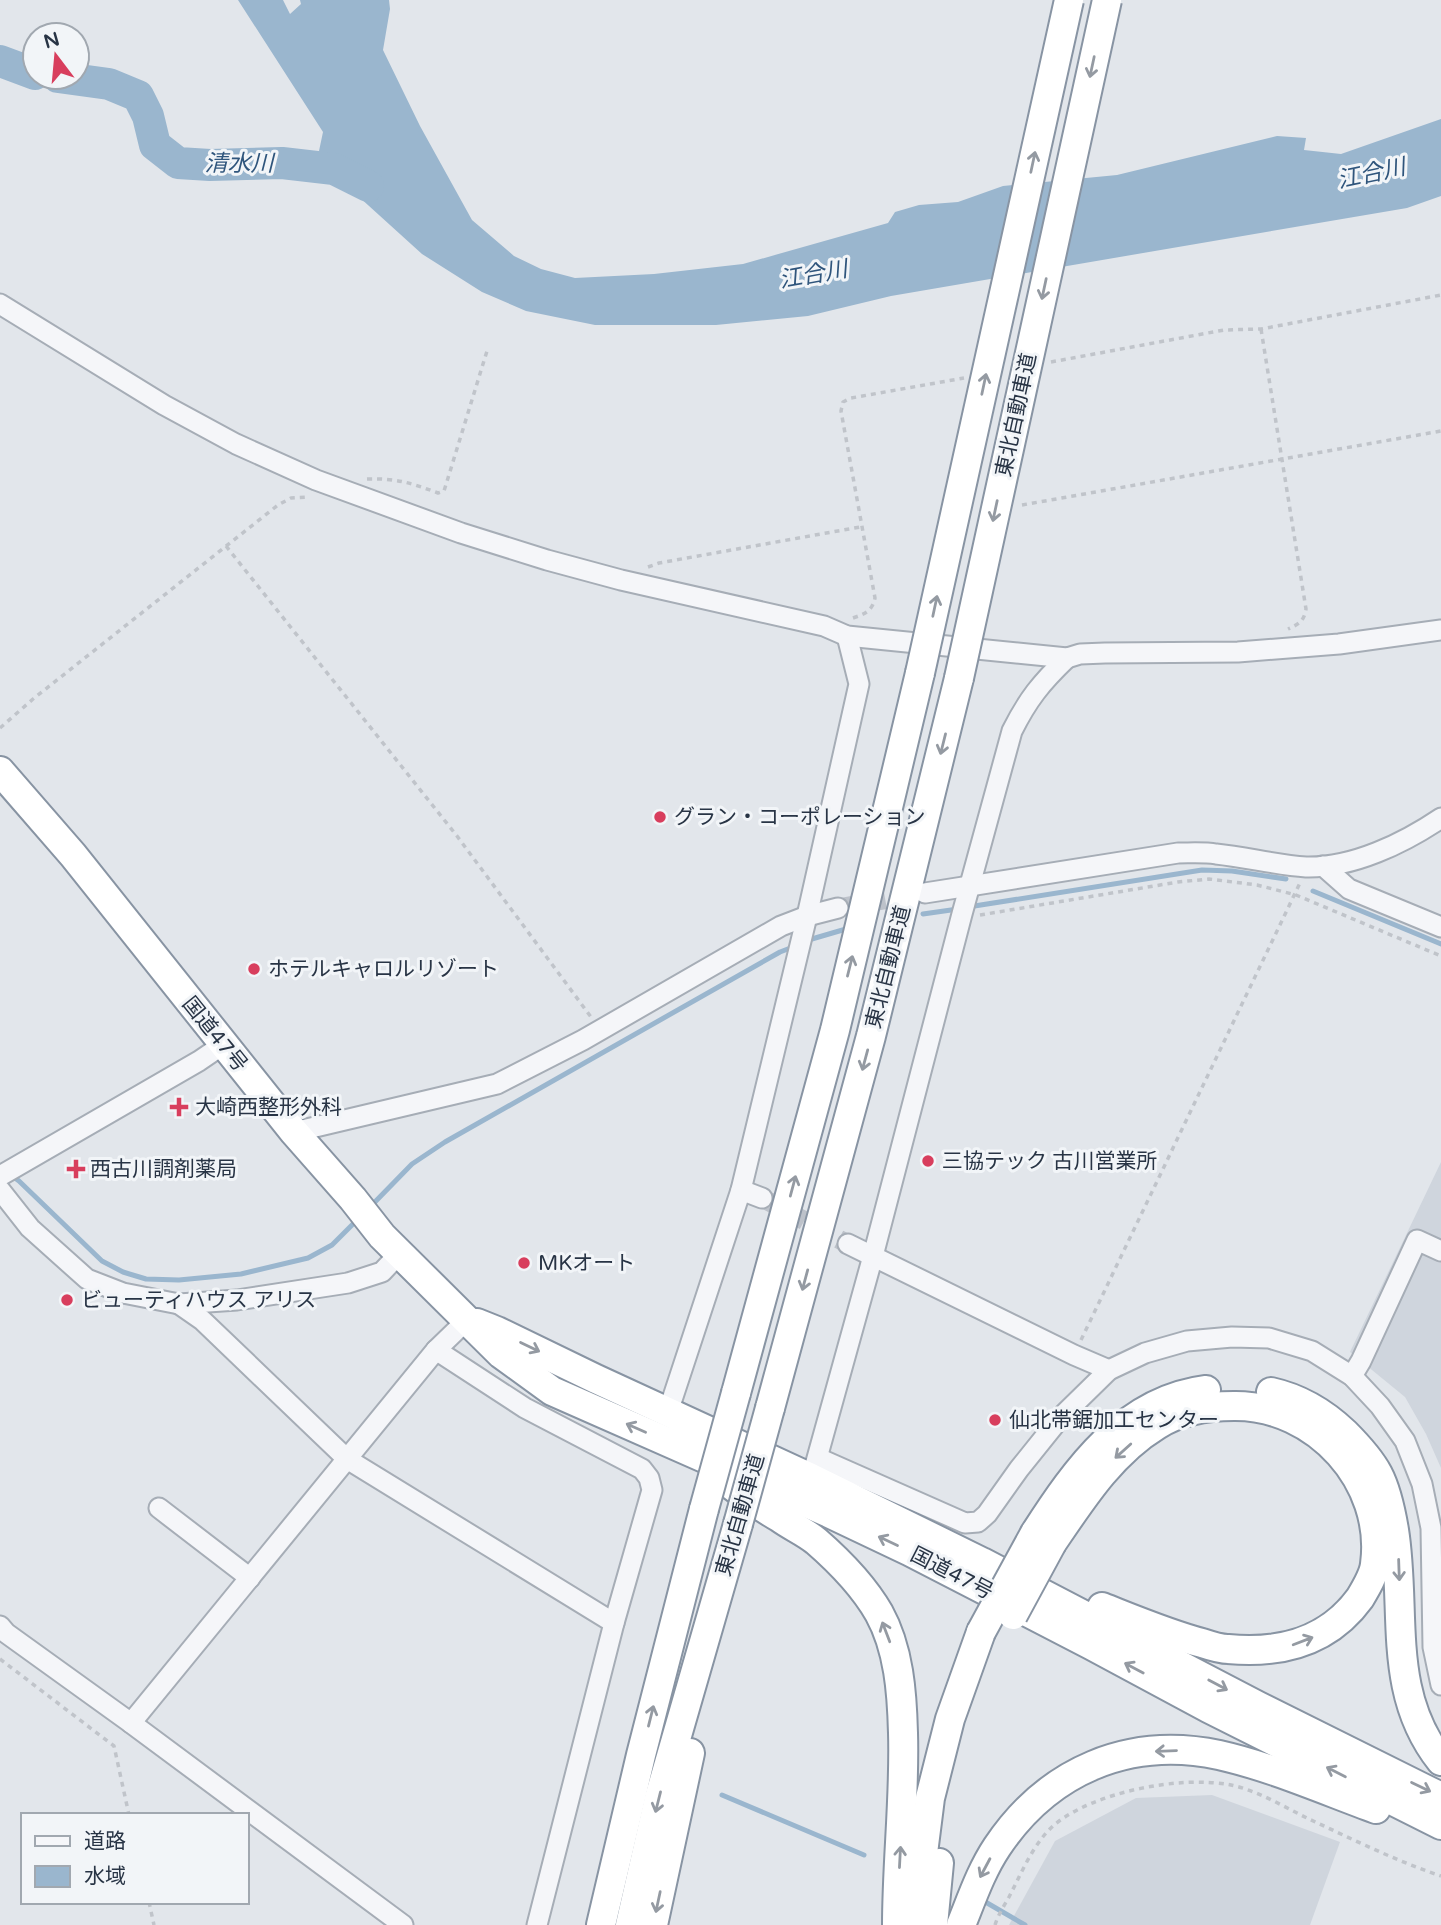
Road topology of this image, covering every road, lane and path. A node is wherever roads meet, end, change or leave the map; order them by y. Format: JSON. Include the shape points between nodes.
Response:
{"nodes":[{"id":1,"x":1069,"y":0,"type":"edge"},
{"id":2,"x":1107,"y":0,"type":"edge"},
{"id":3,"x":1441,"y":295,"type":"edge"},
{"id":4,"x":0,"y":304,"type":"edge"},
{"id":5,"x":487,"y":351,"type":"dead end"},
{"id":6,"x":1441,"y":431,"type":"edge"},
{"id":7,"x":1282,"y":460,"type":"junction"},
{"id":8,"x":365,"y":479,"type":"dead end"},
{"id":9,"x":308,"y":497,"type":"dead end"},
{"id":10,"x":1022,"y":505,"type":"dead end"},
{"id":11,"x":861,"y":526,"type":"dead end"},
{"id":12,"x":226,"y":546,"type":"junction"},
{"id":13,"x":621,"y":580,"type":"junction"},
{"id":14,"x":1286,"y":630,"type":"dead end"},
{"id":15,"x":1441,"y":630,"type":"edge"},
{"id":16,"x":848,"y":636,"type":"junction"},
{"id":17,"x":1068,"y":658,"type":"junction"},
{"id":18,"x":0,"y":728,"type":"edge"},
{"id":19,"x":0,"y":771,"type":"edge"},
{"id":20,"x":1441,"y":818,"type":"edge"},
{"id":21,"x":1315,"y":866,"type":"junction"},
{"id":22,"x":925,"y":893,"type":"tunnel mouth"},
{"id":23,"x":1296,"y":895,"type":"junction"},
{"id":24,"x":964,"y":905,"type":"junction"},
{"id":25,"x":838,"y":908,"type":"tunnel mouth"},
{"id":26,"x":807,"y":916,"type":"junction"},
{"id":27,"x":1441,"y":927,"type":"edge"},
{"id":28,"x":1441,"y":956,"type":"edge"},
{"id":29,"x":601,"y":1030,"type":"junction"},
{"id":30,"x":224,"y":1044,"type":"junction"},
{"id":31,"x":294,"y":1132,"type":"junction"},
{"id":32,"x":7,"y":1172,"type":"edge"},
{"id":33,"x":741,"y":1189,"type":"junction"},
{"id":34,"x":0,"y":1190,"type":"edge"},
{"id":35,"x":762,"y":1198,"type":"tunnel mouth"},
{"id":36,"x":848,"y":1244,"type":"tunnel mouth"},
{"id":37,"x":391,"y":1245,"type":"junction"},
{"id":38,"x":1441,"y":1251,"type":"edge"},
{"id":39,"x":873,"y":1256,"type":"junction"},
{"id":40,"x":179,"y":1304,"type":"junction"},
{"id":41,"x":468,"y":1319,"type":"junction"},
{"id":42,"x":436,"y":1350,"type":"junction"},
{"id":43,"x":1074,"y":1355,"type":"junction"},
{"id":44,"x":1110,"y":1370,"type":"junction"},
{"id":45,"x":1352,"y":1376,"type":"junction"},
{"id":46,"x":667,"y":1412,"type":"junction"},
{"id":47,"x":682,"y":1449,"type":"junction"},
{"id":48,"x":347,"y":1459,"type":"junction"},
{"id":49,"x":815,"y":1468,"type":"junction"},
{"id":50,"x":159,"y":1508,"type":"dead end"},
{"id":51,"x":738,"y":1524,"type":"junction"},
{"id":52,"x":1436,"y":1530,"type":"edge"},
{"id":53,"x":1043,"y":1538,"type":"junction"},
{"id":54,"x":982,"y":1562,"type":"junction"},
{"id":55,"x":250,"y":1578,"type":"junction"},
{"id":56,"x":614,"y":1623,"type":"junction"},
{"id":57,"x":2,"y":1634,"type":"edge"},
{"id":58,"x":991,"y":1635,"type":"junction"},
{"id":59,"x":0,"y":1659,"type":"edge"},
{"id":60,"x":1441,"y":1685,"type":"edge"},
{"id":61,"x":131,"y":1723,"type":"junction"},
{"id":62,"x":641,"y":1755,"type":"junction"},
{"id":63,"x":1441,"y":1761,"type":"edge"},
{"id":64,"x":1441,"y":1797,"type":"edge"},
{"id":65,"x":129,"y":1813,"type":"edge"},
{"id":66,"x":1441,"y":1825,"type":"edge"},
{"id":67,"x":1441,"y":1832,"type":"edge"},
{"id":68,"x":1441,"y":1875,"type":"edge"},
{"id":69,"x":149,"y":1904,"type":"edge"},
{"id":70,"x":154,"y":1925,"type":"edge"},
{"id":71,"x":403,"y":1925,"type":"edge"},
{"id":72,"x":537,"y":1925,"type":"edge"},
{"id":73,"x":584,"y":1925,"type":"edge"},
{"id":74,"x":601,"y":1925,"type":"edge"},
{"id":75,"x":631,"y":1925,"type":"edge"},
{"id":76,"x":653,"y":1925,"type":"edge"},
{"id":77,"x":897,"y":1925,"type":"edge"},
{"id":78,"x":911,"y":1925,"type":"edge"},
{"id":79,"x":933,"y":1925,"type":"edge"},
{"id":80,"x":961,"y":1925,"type":"edge"},
{"id":81,"x":995,"y":1925,"type":"edge"}],
"edges":[{"from":62,"to":1,"type":"highway","name":"東北自動車道","one_way":true,"bridge":true,"via":[[835,1030],[920,673]]},
{"from":2,"to":51,"type":"highway","name":"東北自動車道","one_way":true,"bridge":true,"via":[[959,678],[871,1036]]},
{"from":3,"to":7,"type":"path","via":[[1261,329]]},
{"from":4,"to":13,"type":"street","via":[[164,405],[316,480],[461,533]]},
{"from":5,"to":8,"type":"path","via":[[444,491],[402,480]]},
{"from":6,"to":7,"type":"path"},
{"from":7,"to":10,"type":"path"},
{"from":7,"to":14,"type":"path","via":[[1306,609],[1304,619]]},
{"from":9,"to":12,"type":"path","via":[[278,505]]},
{"from":11,"to":13,"type":"path","via":[[659,563]]},
{"from":12,"to":18,"type":"path"},
{"from":12,"to":29,"type":"path","via":[[457,836]]},
{"from":13,"to":16,"type":"street","via":[[824,626]]},
{"from":15,"to":17,"type":"street","via":[[1238,652],[1105,653]]},
{"from":16,"to":17,"type":"street"},
{"from":16,"to":26,"type":"street","via":[[859,684]]},
{"from":17,"to":24,"type":"street","via":[[1025,705],[1012,731]]},
{"from":19,"to":30,"type":"highway","name":"国道47号"},
{"from":20,"to":21,"type":"street","via":[[1414,836],[1365,857]]},
{"from":21,"to":23,"type":"path"},
{"from":21,"to":24,"type":"street","via":[[1178,853]]},
{"from":21,"to":27,"type":"street","via":[[1349,888]]},
{"from":22,"to":24,"type":"street"},
{"from":23,"to":24,"type":"path","via":[[1209,879]]},
{"from":23,"to":28,"type":"path"},
{"from":23,"to":43,"type":"path"},
{"from":24,"to":39,"type":"street"},
{"from":25,"to":26,"type":"street"},
{"from":26,"to":29,"type":"street","via":[[781,926]]},
{"from":26,"to":33,"type":"street"},
{"from":29,"to":31,"type":"street","via":[[497,1084]]},
{"from":30,"to":31,"type":"highway","name":"国道47号"},
{"from":30,"to":32,"type":"street"},
{"from":31,"to":37,"type":"highway","name":"国道47号"},
{"from":33,"to":35,"type":"street"},
{"from":33,"to":46,"type":"street"},
{"from":34,"to":40,"type":"street","via":[[30,1228],[87,1279],[123,1293]]},
{"from":36,"to":39,"type":"street"},
{"from":37,"to":40,"type":"street","via":[[383,1272],[348,1283]]},
{"from":37,"to":41,"type":"highway","name":"国道47号"},
{"from":38,"to":45,"type":"street","via":[[1417,1240]]},
{"from":39,"to":43,"type":"street"},
{"from":39,"to":49,"type":"street"},
{"from":40,"to":48,"type":"street","via":[[202,1320]]},
{"from":41,"to":42,"type":"street"},
{"from":41,"to":46,"type":"highway","name":"国道47号","one_way":true},
{"from":47,"to":41,"type":"highway","name":"国道47号","one_way":true,"via":[[552,1391],[501,1354]]},
{"from":42,"to":48,"type":"street"},
{"from":42,"to":56,"type":"street","via":[[525,1408],[642,1469],[649,1478],[652,1490]]},
{"from":43,"to":44,"type":"street"},
{"from":44,"to":45,"type":"street","via":[[1145,1353],[1187,1341],[1232,1336],[1269,1338],[1312,1351]]},
{"from":44,"to":49,"type":"street","via":[[1060,1418],[978,1522],[965,1523]]},
{"from":45,"to":52,"type":"street","via":[[1405,1441]]},
{"from":46,"to":49,"type":"highway","name":"国道47号"},
{"from":66,"to":47,"type":"highway","name":"国道47号","one_way":true,"via":[[909,1551]]},
{"from":77,"to":47,"type":"highway","one_way":true,"via":[[904,1775],[902,1702],[898,1668],[879,1615],[858,1584],[815,1541]]},
{"from":48,"to":55,"type":"street"},
{"from":48,"to":56,"type":"street"},
{"from":49,"to":54,"type":"highway","name":"国道47号"},
{"from":50,"to":55,"type":"street"},
{"from":51,"to":75,"type":"highway","name":"東北自動車道","one_way":true,"via":[[659,1798]]},
{"from":51,"to":76,"type":"highway","one_way":true},
{"from":52,"to":60,"type":"street","via":[[1433,1647]]},
{"from":54,"to":53,"type":"highway","one_way":true,"via":[[1183,1638],[1226,1649],[1259,1650],[1290,1646],[1332,1627],[1351,1610],[1375,1567],[1371,1512],[1349,1464],[1310,1429],[1280,1414],[1248,1406],[1215,1406],[1159,1423],[1114,1460]]},
{"from":53,"to":58,"type":"highway","bridge":true},
{"from":53,"to":63,"type":"highway","one_way":true,"via":[[1054,1503],[1099,1446],[1147,1409],[1215,1388],[1255,1389],[1311,1408],[1361,1450],[1385,1493],[1398,1556],[1406,1691],[1426,1741]]},
{"from":54,"to":64,"type":"highway","name":"国道47号","one_way":true},
{"from":55,"to":61,"type":"street"},
{"from":56,"to":72,"type":"street"},
{"from":57,"to":61,"type":"street"},
{"from":58,"to":78,"type":"highway","via":[[950,1719]]},
{"from":58,"to":79,"type":"highway","via":[[951,1782]]},
{"from":59,"to":65,"type":"path","via":[[114,1746]]},
{"from":61,"to":71,"type":"street"},
{"from":62,"to":73,"type":"highway"},
{"from":62,"to":74,"type":"highway","name":"東北自動車道"},
{"from":67,"to":80,"type":"highway","one_way":true,"via":[[1217,1755],[1183,1750],[1117,1757],[1063,1780],[1017,1820],[981,1874]]},
{"from":68,"to":81,"type":"path","via":[[1263,1796],[1232,1786],[1184,1782],[1120,1795],[1067,1816],[1038,1843]]},
{"from":69,"to":70,"type":"path"}]}
